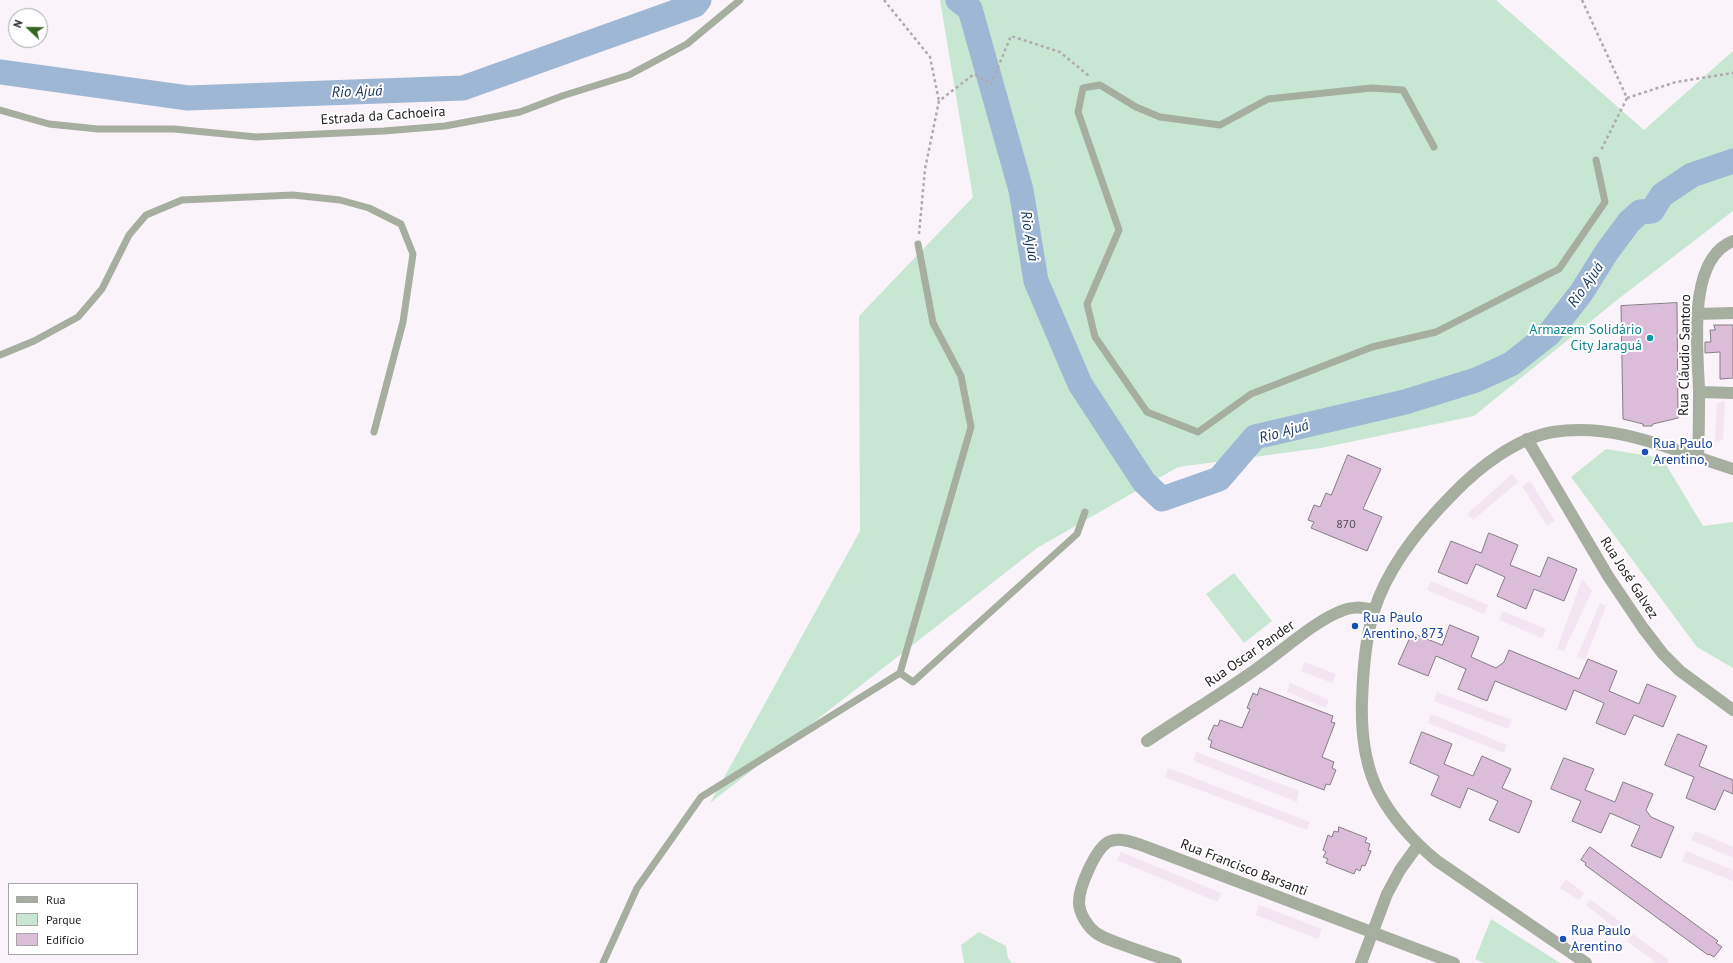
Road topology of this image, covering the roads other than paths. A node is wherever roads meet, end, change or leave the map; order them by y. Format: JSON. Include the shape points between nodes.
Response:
{"nodes":[{"id":1,"x":740,"y":0,"type":"edge"},
{"id":2,"x":0,"y":110,"type":"edge"},
{"id":3,"x":1434,"y":147,"type":"dead end"},
{"id":4,"x":1596,"y":160,"type":"road end"},
{"id":5,"x":1733,"y":241,"type":"edge"},
{"id":6,"x":918,"y":244,"type":"road end"},
{"id":7,"x":1733,"y":313,"type":"edge"},
{"id":8,"x":1697,"y":314,"type":"junction"},
{"id":9,"x":0,"y":355,"type":"edge"},
{"id":10,"x":1699,"y":392,"type":"junction"},
{"id":11,"x":1733,"y":393,"type":"edge"},
{"id":12,"x":374,"y":432,"type":"dead end"},
{"id":13,"x":1527,"y":439,"type":"junction"},
{"id":14,"x":1698,"y":458,"type":"junction"},
{"id":15,"x":1733,"y":469,"type":"edge"},
{"id":16,"x":1085,"y":512,"type":"dead end"},
{"id":17,"x":1374,"y":610,"type":"junction"},
{"id":18,"x":900,"y":673,"type":"junction"},
{"id":19,"x":1733,"y":710,"type":"edge"},
{"id":20,"x":1147,"y":741,"type":"dead end"},
{"id":21,"x":1418,"y":845,"type":"junction"},
{"id":22,"x":1372,"y":932,"type":"junction"},
{"id":23,"x":603,"y":963,"type":"edge"},
{"id":24,"x":1176,"y":963,"type":"edge"},
{"id":25,"x":1361,"y":963,"type":"edge"},
{"id":26,"x":1454,"y":963,"type":"edge"},
{"id":27,"x":1586,"y":963,"type":"edge"}],
"edges":[{"from":1,"to":2,"type":"lane","name":"Estrada da Cachoeira","via":[[687,44],[629,75],[520,112],[445,126],[256,137],[49,124]]},
{"from":3,"to":4,"type":"lane","via":[[1403,90],[1371,88],[1268,99],[1220,125],[1160,117],[1136,107],[1100,85],[1083,88],[1078,112],[1119,230],[1087,304],[1095,337],[1148,412],[1198,432],[1251,394],[1372,347],[1436,332],[1559,269],[1605,202]]},
{"from":5,"to":8,"type":"street","name":"Rua Cláudio Santoro","via":[[1719,251],[1705,273]]},
{"from":6,"to":18,"type":"lane","via":[[933,322],[961,376],[971,427]]},
{"from":7,"to":8,"type":"street"},
{"from":8,"to":10,"type":"street","name":"Rua Cláudio Santoro"},
{"from":9,"to":12,"type":"lane","via":[[34,341],[78,317],[102,289],[129,235],[146,215],[182,200],[293,195],[340,200],[369,208],[401,224],[413,254],[403,322]]},
{"from":10,"to":11,"type":"street"},
{"from":10,"to":14,"type":"street","name":"Rua Cláudio Santoro"},
{"from":13,"to":14,"type":"street","via":[[1552,432],[1616,432]]},
{"from":13,"to":17,"type":"street","via":[[1482,468],[1438,509],[1400,558]]},
{"from":13,"to":19,"type":"street","name":"Rua José Galvez","via":[[1608,576],[1663,654],[1680,671]]},
{"from":14,"to":15,"type":"street"},
{"from":16,"to":18,"type":"lane","via":[[1077,534],[913,682]]},
{"from":17,"to":20,"type":"street","name":"Rua Oscar Pander","via":[[1353,607],[1338,612]]},
{"from":17,"to":21,"type":"street","via":[[1362,678],[1361,726],[1364,750],[1378,792],[1389,810]]},
{"from":18,"to":23,"type":"lane","via":[[701,797],[637,888]]},
{"from":21,"to":22,"type":"street","via":[[1393,882]]},
{"from":21,"to":27,"type":"street","via":[[1482,893]]},
{"from":22,"to":24,"type":"street","name":"Rua Francisco Barsanti","via":[[1149,848],[1116,840],[1108,842],[1097,855],[1084,883],[1079,901],[1081,912],[1096,933]]},
{"from":22,"to":25,"type":"street"},
{"from":22,"to":26,"type":"street","name":"Rua Francisco Barsanti"}]}
